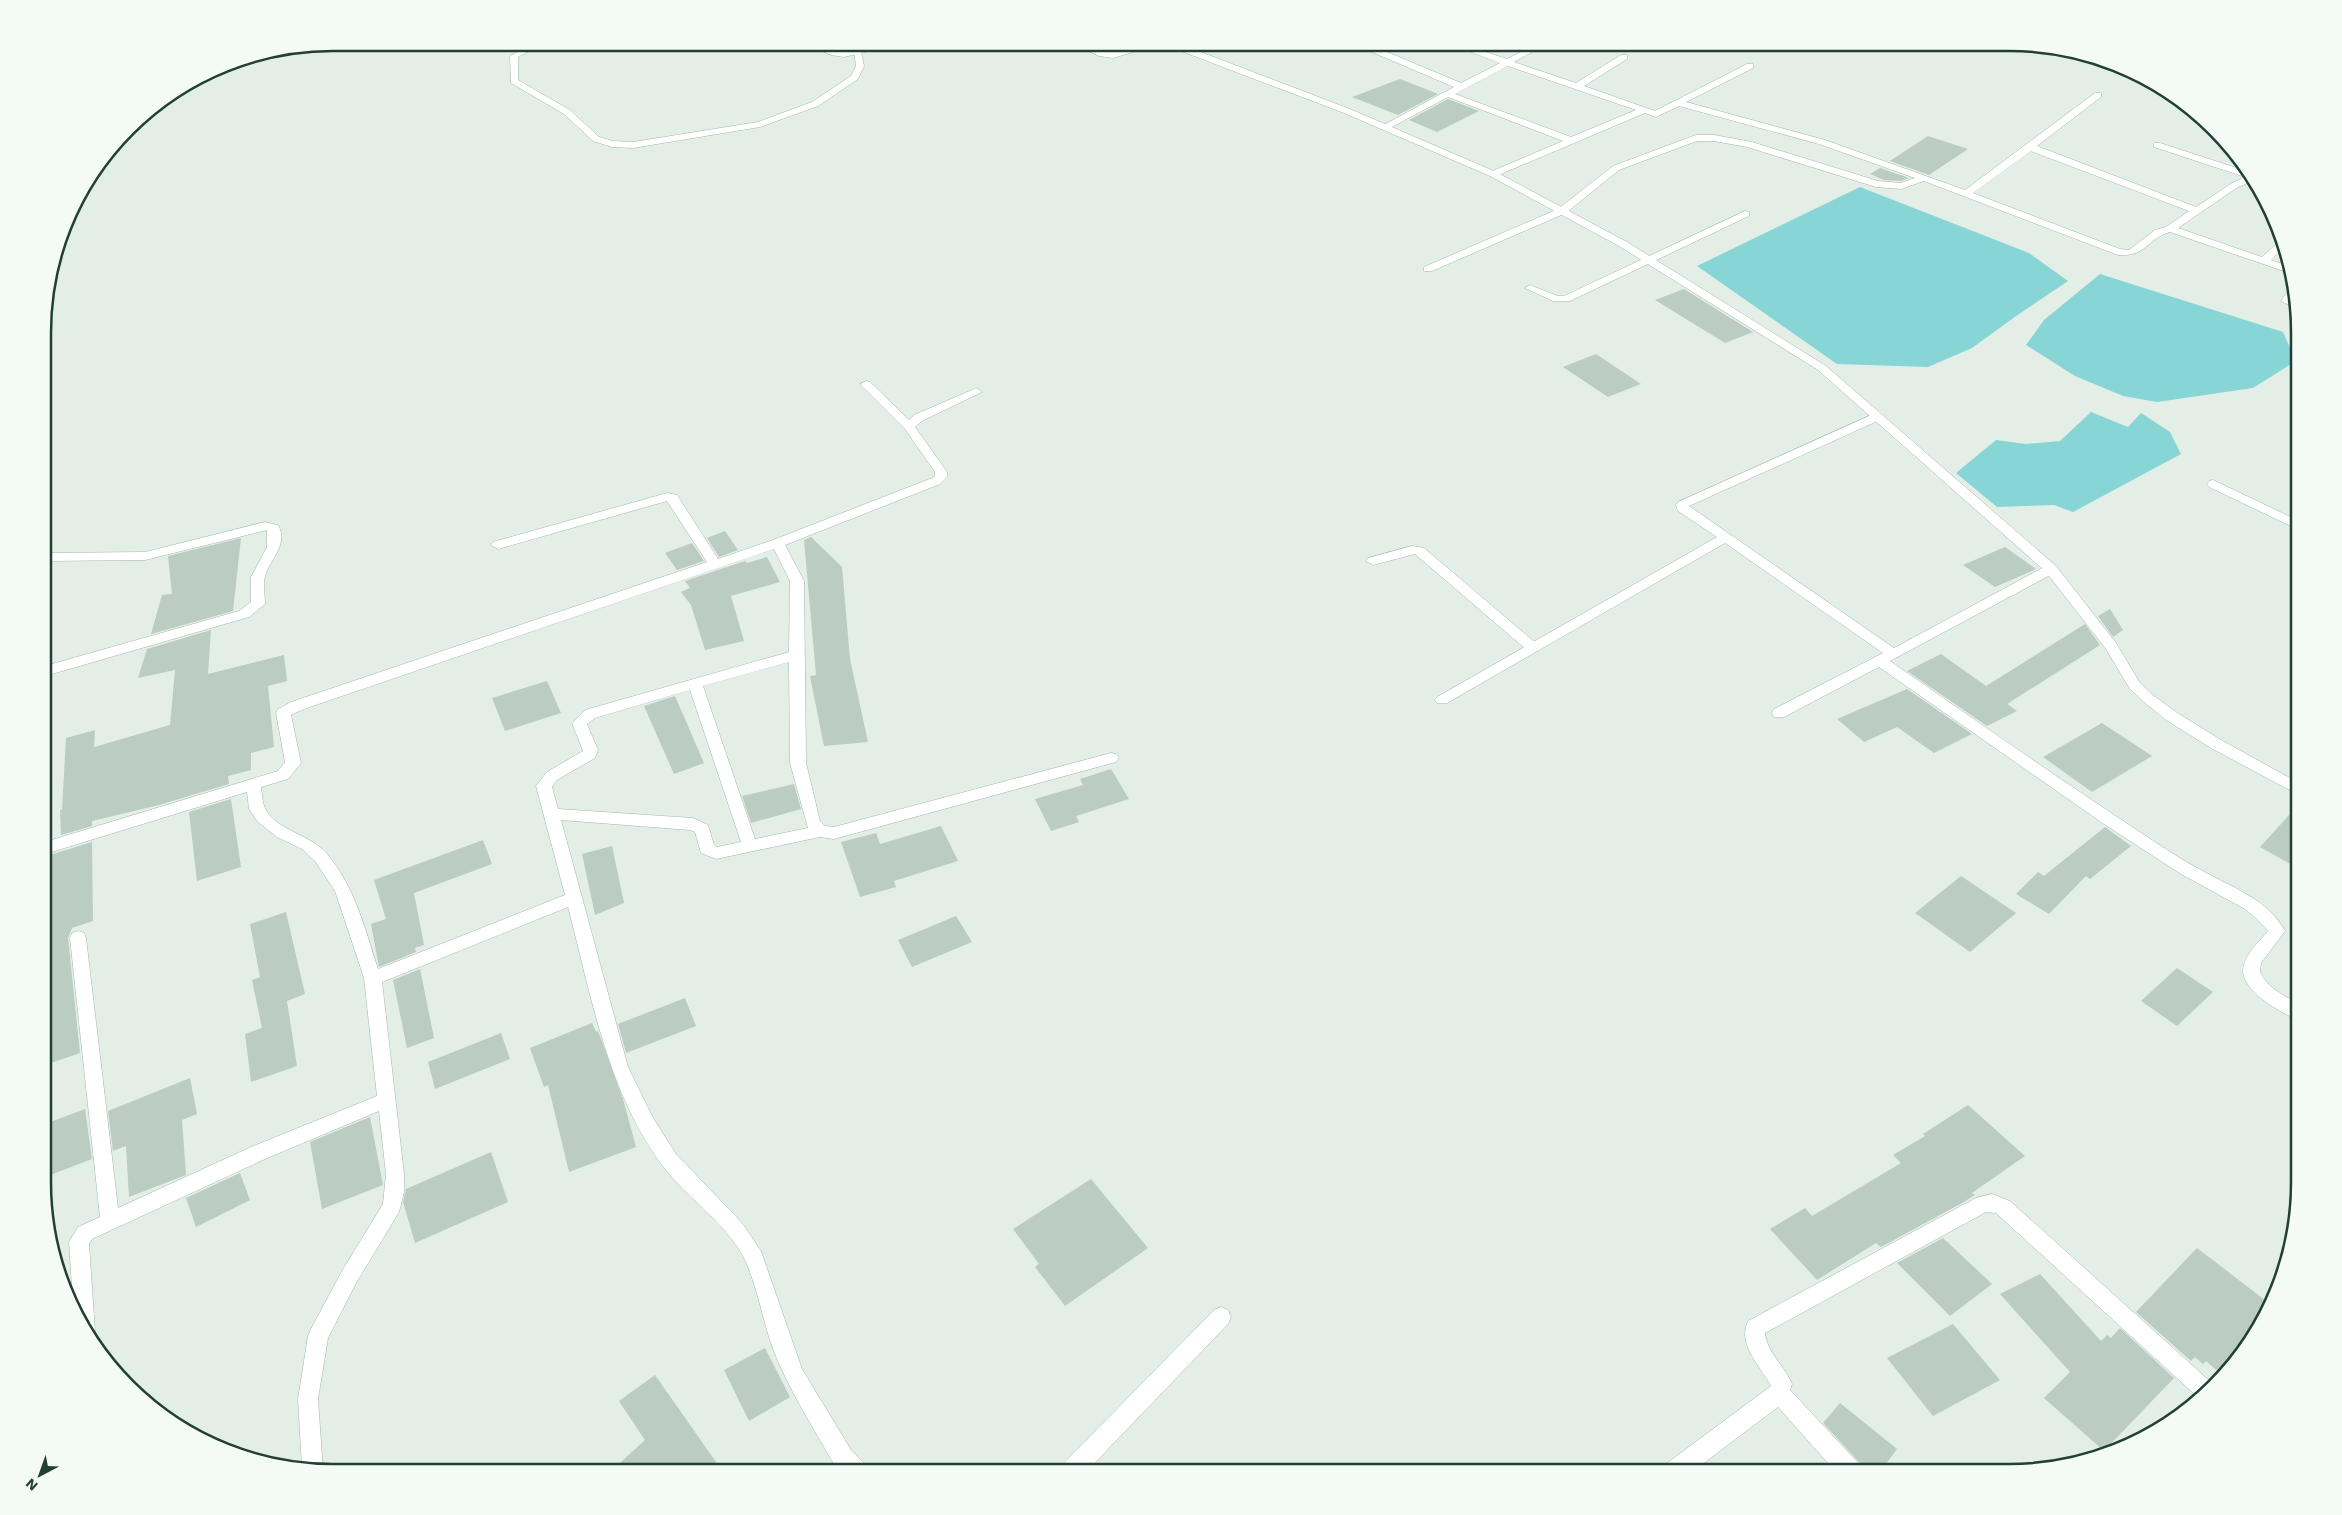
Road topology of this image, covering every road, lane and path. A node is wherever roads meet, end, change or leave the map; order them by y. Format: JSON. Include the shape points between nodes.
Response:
{"nodes":[{"id":1,"x":524,"y":51,"type":"edge"},
{"id":2,"x":829,"y":51,"type":"edge"},
{"id":3,"x":861,"y":51,"type":"edge"},
{"id":4,"x":1096,"y":51,"type":"edge"},
{"id":5,"x":1126,"y":51,"type":"edge"},
{"id":6,"x":1192,"y":51,"type":"edge"},
{"id":7,"x":1377,"y":51,"type":"edge"},
{"id":8,"x":1475,"y":51,"type":"edge"},
{"id":9,"x":1529,"y":51,"type":"edge"},
{"id":10,"x":857,"y":52,"type":"junction"},
{"id":11,"x":1624,"y":57,"type":"dead end"},
{"id":12,"x":1508,"y":63,"type":"junction"},
{"id":13,"x":1750,"y":66,"type":"dead end"},
{"id":14,"x":1462,"y":87,"type":"junction"},
{"id":15,"x":1576,"y":87,"type":"junction"},
{"id":16,"x":1447,"y":94,"type":"junction"},
{"id":17,"x":2098,"y":95,"type":"dead end"},
{"id":18,"x":1678,"y":102,"type":"junction"},
{"id":19,"x":1642,"y":111,"type":"junction"},
{"id":20,"x":1385,"y":127,"type":"junction"},
{"id":21,"x":1572,"y":141,"type":"junction"},
{"id":22,"x":2157,"y":145,"type":"dead end"},
{"id":23,"x":2029,"y":147,"type":"junction"},
{"id":24,"x":2240,"y":173,"type":"edge"},
{"id":25,"x":1493,"y":174,"type":"junction"},
{"id":26,"x":1924,"y":178,"type":"junction"},
{"id":27,"x":2245,"y":180,"type":"edge"},
{"id":28,"x":1966,"y":194,"type":"junction"},
{"id":29,"x":1562,"y":210,"type":"junction"},
{"id":30,"x":2197,"y":210,"type":"junction"},
{"id":31,"x":1745,"y":214,"type":"dead end"},
{"id":32,"x":2170,"y":230,"type":"junction"},
{"id":33,"x":2277,"y":248,"type":"edge"},
{"id":34,"x":1650,"y":261,"type":"junction"},
{"id":35,"x":2264,"y":261,"type":"junction"},
{"id":36,"x":2282,"y":267,"type":"edge"},
{"id":37,"x":1428,"y":269,"type":"dead end"},
{"id":38,"x":1530,"y":288,"type":"dead end"},
{"id":39,"x":866,"y":384,"type":"dead end"},
{"id":40,"x":976,"y":392,"type":"dead end"},
{"id":41,"x":1878,"y":416,"type":"junction"},
{"id":42,"x":909,"y":426,"type":"junction"},
{"id":43,"x":2213,"y":484,"type":"dead end"},
{"id":44,"x":2291,"y":522,"type":"edge"},
{"id":45,"x":1725,"y":538,"type":"junction"},
{"id":46,"x":778,"y":543,"type":"junction"},
{"id":47,"x":498,"y":546,"type":"dead end"},
{"id":48,"x":51,"y":557,"type":"edge"},
{"id":49,"x":1374,"y":561,"type":"dead end"},
{"id":50,"x":715,"y":564,"type":"junction"},
{"id":51,"x":2051,"y":569,"type":"junction"},
{"id":52,"x":1533,"y":648,"type":"junction"},
{"id":53,"x":796,"y":655,"type":"junction"},
{"id":54,"x":1886,"y":658,"type":"junction"},
{"id":55,"x":51,"y":669,"type":"edge"},
{"id":56,"x":695,"y":684,"type":"junction"},
{"id":57,"x":1442,"y":700,"type":"dead end"},
{"id":58,"x":1779,"y":713,"type":"dead end"},
{"id":59,"x":1112,"y":758,"type":"dead end"},
{"id":60,"x":253,"y":784,"type":"junction"},
{"id":61,"x":2291,"y":785,"type":"edge"},
{"id":62,"x":551,"y":814,"type":"junction"},
{"id":63,"x":820,"y":832,"type":"junction"},
{"id":64,"x":51,"y":846,"type":"edge"},
{"id":65,"x":750,"y":846,"type":"junction"},
{"id":66,"x":574,"y":898,"type":"junction"},
{"id":67,"x":78,"y":938,"type":"dead end"},
{"id":68,"x":373,"y":978,"type":"junction"},
{"id":69,"x":2291,"y":1008,"type":"edge"},
{"id":70,"x":387,"y":1100,"type":"junction"},
{"id":71,"x":110,"y":1220,"type":"junction"},
{"id":72,"x":84,"y":1313,"type":"edge"},
{"id":73,"x":1221,"y":1317,"type":"dead end"},
{"id":74,"x":2202,"y":1387,"type":"edge"},
{"id":75,"x":1779,"y":1392,"type":"junction"},
{"id":76,"x":313,"y":1463,"type":"edge"},
{"id":77,"x":849,"y":1464,"type":"edge"},
{"id":78,"x":1079,"y":1464,"type":"edge"},
{"id":79,"x":1684,"y":1464,"type":"edge"},
{"id":80,"x":1844,"y":1464,"type":"edge"}],
"edges":[{"from":1,"to":10,"type":"street","via":[[514,56],[514,81],[567,112],[596,139],[622,145],[745,127],[803,109],[855,77],[860,66]]},
{"from":2,"to":10,"type":"street"},
{"from":3,"to":10,"type":"street"},
{"from":4,"to":5,"type":"street","via":[[1113,55]]},
{"from":6,"to":20,"type":"street"},
{"from":7,"to":14,"type":"street"},
{"from":8,"to":12,"type":"street"},
{"from":9,"to":12,"type":"street"},
{"from":11,"to":15,"type":"street"},
{"from":12,"to":14,"type":"street"},
{"from":12,"to":15,"type":"street"},
{"from":13,"to":18,"type":"street"},
{"from":14,"to":16,"type":"street"},
{"from":15,"to":19,"type":"street"},
{"from":16,"to":20,"type":"street"},
{"from":16,"to":21,"type":"street"},
{"from":17,"to":23,"type":"street"},
{"from":18,"to":19,"type":"street","via":[[1656,114]]},
{"from":18,"to":26,"type":"street","via":[[1803,136]]},
{"from":19,"to":21,"type":"street"},
{"from":20,"to":25,"type":"street"},
{"from":21,"to":25,"type":"street"},
{"from":22,"to":24,"type":"street"},
{"from":23,"to":28,"type":"street"},
{"from":23,"to":30,"type":"street"},
{"from":25,"to":29,"type":"street"},
{"from":26,"to":28,"type":"street"},
{"from":26,"to":29,"type":"street","via":[[1906,186],[1876,184],[1749,144],[1696,138],[1616,168]]},
{"from":27,"to":30,"type":"street"},
{"from":28,"to":32,"type":"street","via":[[2126,254],[2160,232]]},
{"from":29,"to":34,"type":"street"},
{"from":29,"to":37,"type":"street"},
{"from":30,"to":32,"type":"street"},
{"from":31,"to":34,"type":"street"},
{"from":32,"to":35,"type":"street"},
{"from":33,"to":35,"type":"street"},
{"from":34,"to":38,"type":"street","via":[[1566,299],[1556,299]]},
{"from":34,"to":41,"type":"street","via":[[1822,368]]},
{"from":35,"to":36,"type":"street"},
{"from":39,"to":42,"type":"street"},
{"from":40,"to":42,"type":"street","via":[[918,418]]},
{"from":41,"to":45,"type":"street","via":[[1682,505]]},
{"from":41,"to":51,"type":"street"},
{"from":42,"to":46,"type":"street","via":[[942,477]]},
{"from":43,"to":44,"type":"street"},
{"from":45,"to":52,"type":"street"},
{"from":45,"to":54,"type":"street"},
{"from":46,"to":50,"type":"street"},
{"from":46,"to":53,"type":"street","via":[[797,581]]},
{"from":47,"to":50,"type":"street","via":[[667,497],[673,498]]},
{"from":48,"to":55,"type":"street","via":[[145,556],[265,526],[273,528],[274,547],[258,577],[258,604],[252,610]]},
{"from":49,"to":52,"type":"street","via":[[1419,551]]},
{"from":50,"to":60,"type":"street","via":[[288,709],[283,713],[293,764],[283,775]]},
{"from":51,"to":54,"type":"street"},
{"from":51,"to":61,"type":"street","via":[[2111,646],[2135,686],[2149,699],[2201,735]]},
{"from":52,"to":57,"type":"street"},
{"from":53,"to":56,"type":"street"},
{"from":53,"to":63,"type":"street","via":[[799,772],[812,823]]},
{"from":54,"to":58,"type":"street"},
{"from":54,"to":69,"type":"street","via":[[2171,860],[2261,912],[2277,931],[2254,962],[2253,980]]},
{"from":56,"to":62,"type":"street","via":[[582,719],[579,723],[590,754],[547,780],[544,786]]},
{"from":56,"to":65,"type":"street"},
{"from":59,"to":63,"type":"street","via":[[834,833]]},
{"from":60,"to":64,"type":"street"},
{"from":60,"to":68,"type":"street","via":[[257,809],[263,818],[282,833],[308,845],[332,870],[344,889]]},
{"from":62,"to":65,"type":"street","via":[[693,824],[702,830],[707,849],[711,852]]},
{"from":62,"to":66,"type":"street"},
{"from":63,"to":65,"type":"street"},
{"from":66,"to":68,"type":"street"},
{"from":66,"to":77,"type":"street","via":[[619,1067],[646,1124],[669,1160],[735,1229],[754,1257],[795,1376]]},
{"from":67,"to":71,"type":"street"},
{"from":68,"to":70,"type":"street"},
{"from":70,"to":71,"type":"street","via":[[258,1153]]},
{"from":70,"to":76,"type":"street","via":[[395,1192],[392,1206],[318,1336],[308,1399]]},
{"from":71,"to":72,"type":"street","via":[[85,1233],[79,1242]]},
{"from":73,"to":78,"type":"street"},
{"from":74,"to":75,"type":"street","via":[[2003,1208],[1983,1204],[1755,1328],[1753,1337],[1757,1346],[1782,1384]]},
{"from":75,"to":79,"type":"street"},
{"from":75,"to":80,"type":"street"}]}
